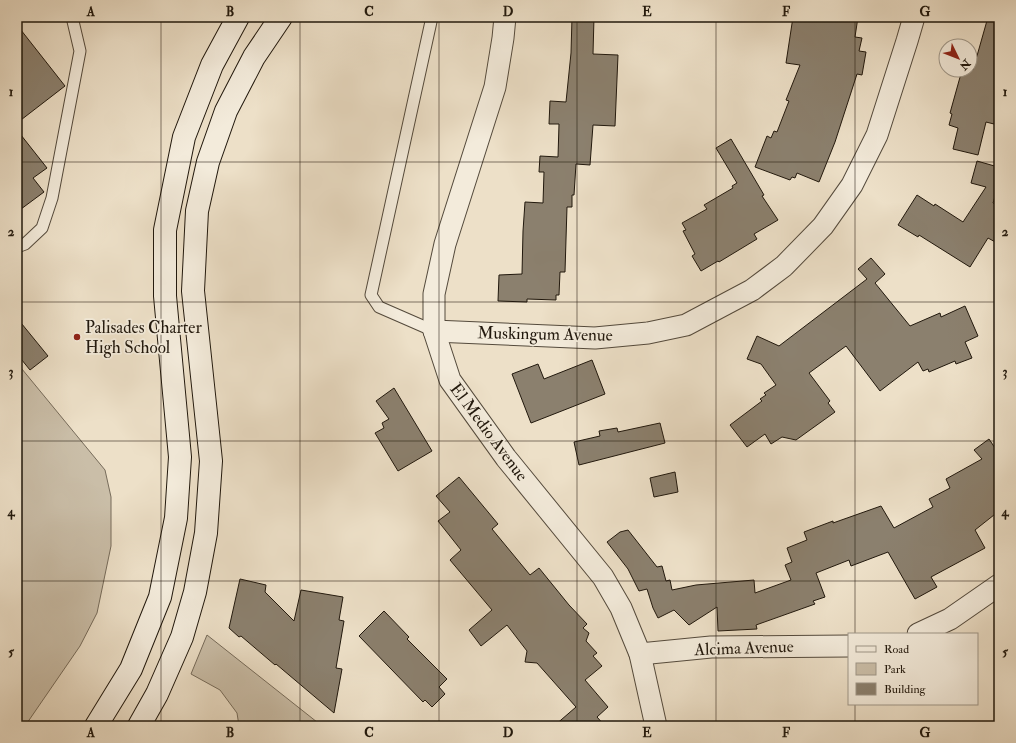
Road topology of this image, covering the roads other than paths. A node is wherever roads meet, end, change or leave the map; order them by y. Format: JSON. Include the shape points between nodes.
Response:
{"nodes":[{"id":1,"x":72,"y":17,"type":"edge"},
{"id":2,"x":238,"y":17,"type":"edge"},
{"id":3,"x":281,"y":17,"type":"edge"},
{"id":4,"x":432,"y":17,"type":"edge"},
{"id":5,"x":505,"y":17,"type":"edge"},
{"id":6,"x":914,"y":17,"type":"edge"},
{"id":7,"x":17,"y":247,"type":"edge"},
{"id":8,"x":434,"y":330,"type":"junction"},
{"id":9,"x":999,"y":585,"type":"edge"},
{"id":10,"x":920,"y":633,"type":"edge"},
{"id":11,"x":848,"y":646,"type":"edge"},
{"id":12,"x":640,"y":654,"type":"junction"},
{"id":13,"x":96,"y":726,"type":"edge"},
{"id":14,"x":139,"y":726,"type":"edge"},
{"id":15,"x":656,"y":726,"type":"edge"}],
"edges":[{"from":1,"to":7,"type":"lane","via":[[80,51],[52,198],[42,228],[25,244]]},
{"from":2,"to":13,"type":"main road","via":[[212,65],[184,137],[164,230],[165,296],[180,457],[176,518],[160,597],[131,669]]},
{"from":3,"to":14,"type":"main road","via":[[254,57],[226,111],[208,162],[197,211],[193,291],[211,460],[206,533],[195,592],[182,637],[157,694]]},
{"from":4,"to":8,"type":"lane","via":[[371,295],[379,307]]},
{"from":5,"to":8,"type":"street","name":"El Medio Avenue","via":[[495,87],[445,244],[434,294]]},
{"from":6,"to":8,"type":"street","name":"Muskingum Avenue","via":[[877,135],[852,185],[823,226],[784,266],[752,290],[686,325],[648,333],[595,338]]},
{"from":8,"to":12,"type":"street","name":"El Medio Avenue","via":[[450,380],[506,458],[603,578],[622,608]]},
{"from":9,"to":10,"type":"street","via":[[950,619]]},
{"from":11,"to":12,"type":"street","name":"Alcima Avenue","via":[[711,647]]},
{"from":12,"to":15,"type":"street","name":"El Medio Avenue"}]}
